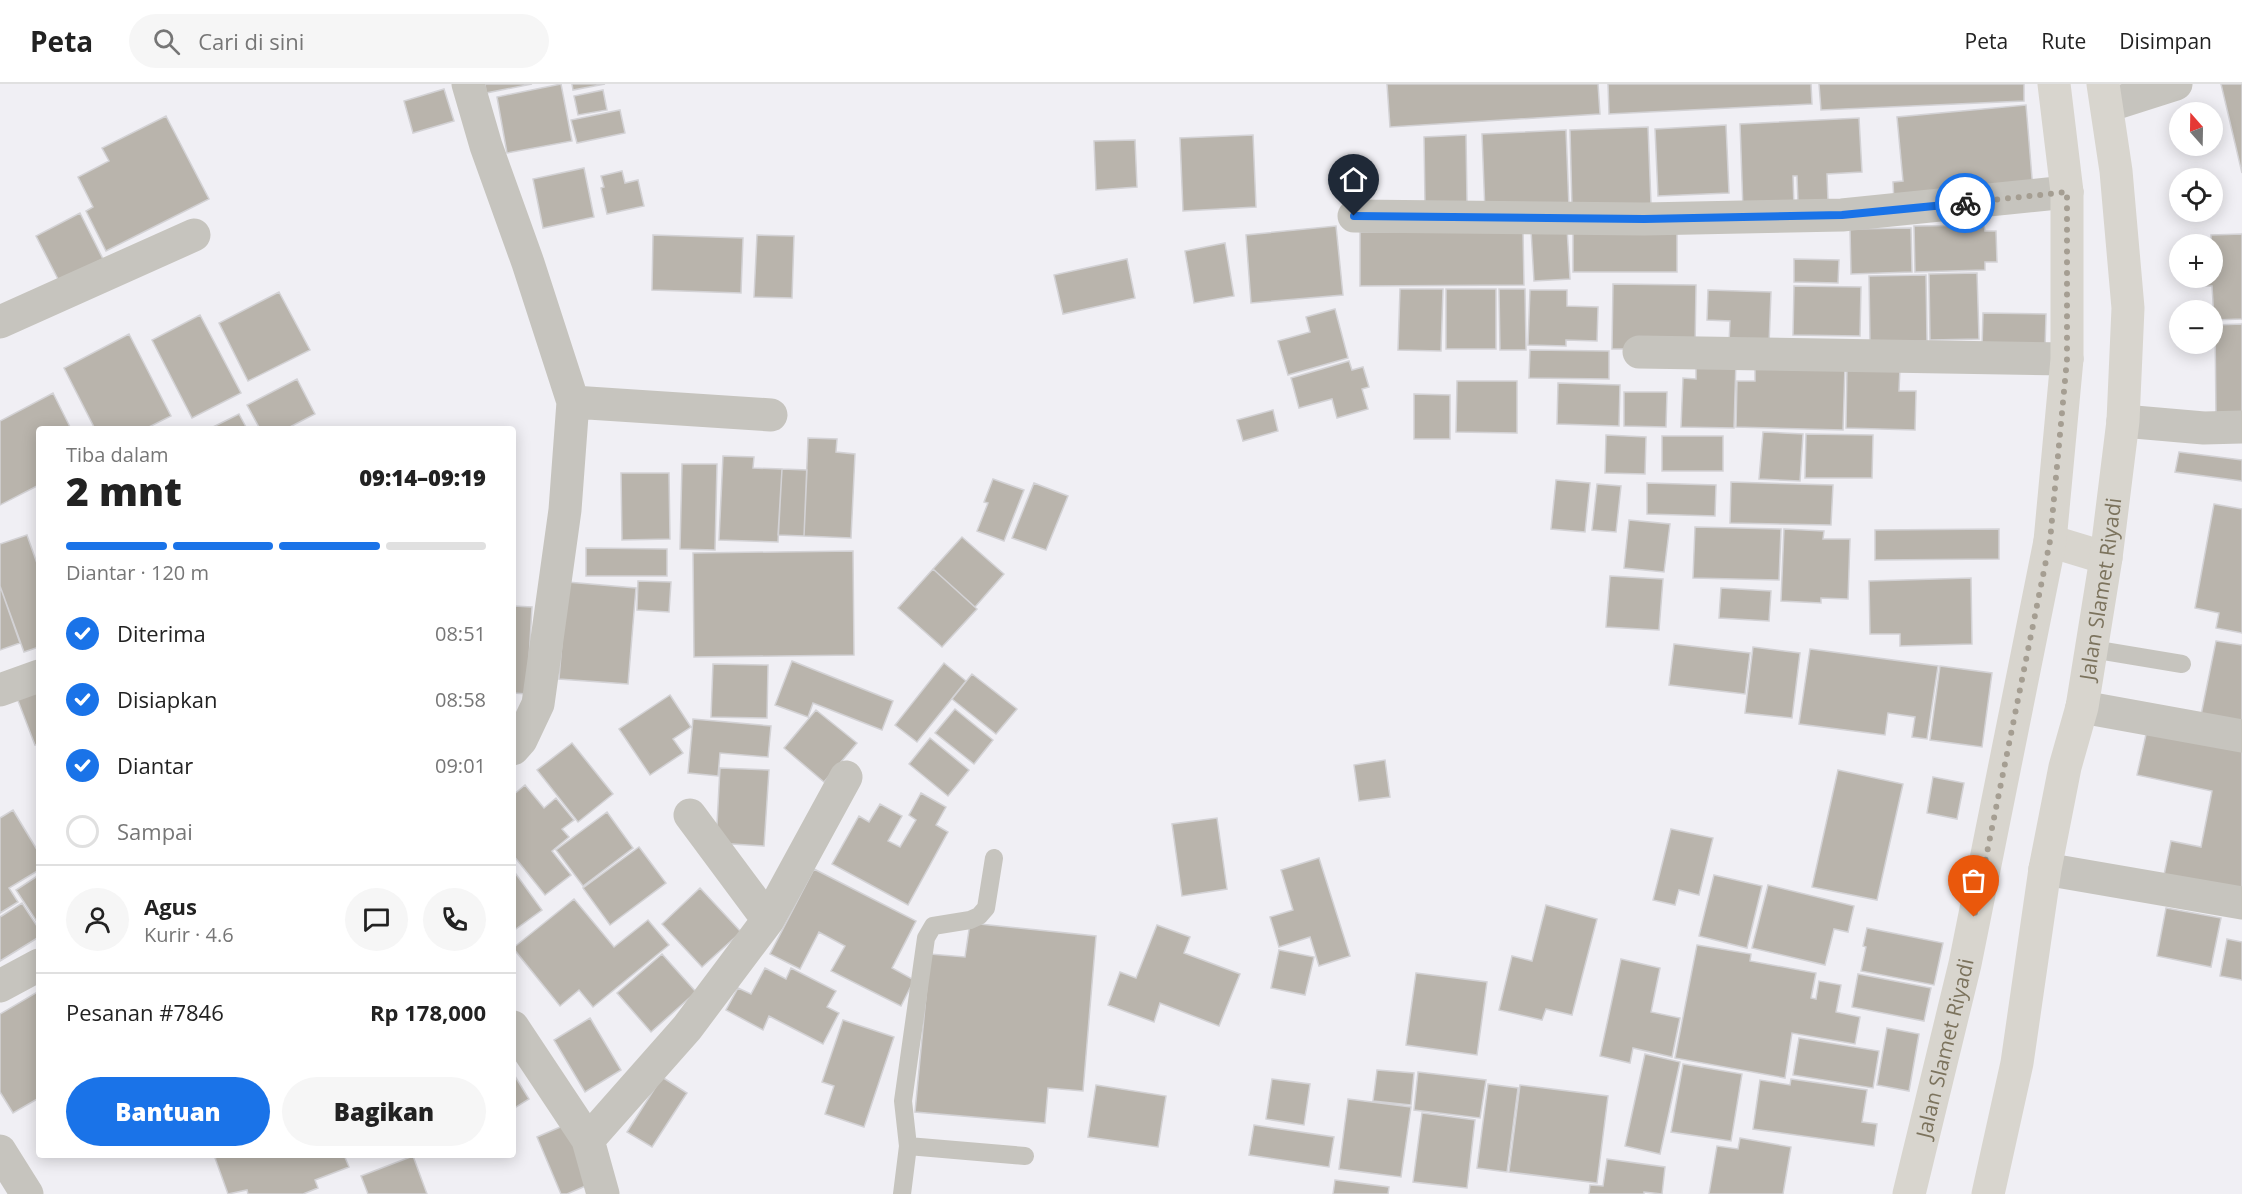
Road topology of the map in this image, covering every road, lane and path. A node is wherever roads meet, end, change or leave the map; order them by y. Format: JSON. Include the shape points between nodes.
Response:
{"nodes":[{"id":1,"x":468,"y":84,"type":"edge"},
{"id":2,"x":2054,"y":84,"type":"edge"},
{"id":3,"x":2176,"y":84,"type":"edge"},
{"id":4,"x":2105,"y":95,"type":"edge"},
{"id":5,"x":2067,"y":192,"type":"junction"},
{"id":6,"x":1354,"y":216,"type":"dead end"},
{"id":7,"x":194,"y":235,"type":"dead end"},
{"id":8,"x":0,"y":322,"type":"edge"},
{"id":9,"x":1639,"y":352,"type":"dead end"},
{"id":10,"x":2067,"y":359,"type":"junction"},
{"id":11,"x":573,"y":402,"type":"junction"},
{"id":12,"x":771,"y":415,"type":"dead end"},
{"id":13,"x":2123,"y":421,"type":"junction"},
{"id":14,"x":2242,"y":427,"type":"edge"},
{"id":15,"x":2050,"y":541,"type":"junction"},
{"id":16,"x":2106,"y":558,"type":"junction"},
{"id":17,"x":2092,"y":649,"type":"junction"},
{"id":18,"x":2182,"y":664,"type":"dead end"},
{"id":19,"x":36,"y":677,"type":"edge"},
{"id":20,"x":0,"y":690,"type":"edge"},
{"id":21,"x":2082,"y":706,"type":"junction"},
{"id":22,"x":2242,"y":736,"type":"edge"},
{"id":23,"x":516,"y":746,"type":"edge"},
{"id":24,"x":846,"y":777,"type":"dead end"},
{"id":25,"x":690,"y":815,"type":"dead end"},
{"id":26,"x":994,"y":858,"type":"dead end"},
{"id":27,"x":2045,"y":869,"type":"junction"},
{"id":28,"x":2242,"y":903,"type":"edge"},
{"id":29,"x":768,"y":920,"type":"junction"},
{"id":30,"x":36,"y":967,"type":"edge"},
{"id":31,"x":0,"y":986,"type":"edge"},
{"id":32,"x":516,"y":1032,"type":"edge"},
{"id":33,"x":588,"y":1140,"type":"junction"},
{"id":34,"x":908,"y":1146,"type":"junction"},
{"id":35,"x":0,"y":1151,"type":"edge"},
{"id":36,"x":1025,"y":1156,"type":"dead end"},
{"id":37,"x":27,"y":1194,"type":"edge"},
{"id":38,"x":603,"y":1194,"type":"edge"},
{"id":39,"x":902,"y":1194,"type":"edge"},
{"id":40,"x":1909,"y":1194,"type":"edge"},
{"id":41,"x":1988,"y":1194,"type":"edge"}],
"edges":[{"from":1,"to":11,"type":"street"},
{"from":2,"to":5,"type":"main road","name":"Jalan Slamet Riyadi"},
{"from":3,"to":4,"type":"street"},
{"from":4,"to":13,"type":"main road","name":"Jalan Slamet Riyadi","via":[[2128,308]]},
{"from":5,"to":6,"type":"street","via":[[1842,215],[1644,219]]},
{"from":5,"to":10,"type":"main road","name":"Jalan Slamet Riyadi"},
{"from":7,"to":8,"type":"street"},
{"from":9,"to":10,"type":"street"},
{"from":10,"to":15,"type":"main road","name":"Jalan Slamet Riyadi"},
{"from":11,"to":12,"type":"street"},
{"from":11,"to":23,"type":"street","via":[[565,510],[538,704]]},
{"from":13,"to":14,"type":"street"},
{"from":13,"to":16,"type":"main road","name":"Jalan Slamet Riyadi"},
{"from":15,"to":16,"type":"main road"},
{"from":15,"to":40,"type":"main road","name":"Jalan Slamet Riyadi","via":[[1965,964]]},
{"from":16,"to":17,"type":"main road","name":"Jalan Slamet Riyadi"},
{"from":17,"to":18,"type":"lane"},
{"from":17,"to":21,"type":"main road","name":"Jalan Slamet Riyadi"},
{"from":19,"to":20,"type":"street"},
{"from":21,"to":22,"type":"street"},
{"from":21,"to":27,"type":"main road","name":"Jalan Slamet Riyadi","via":[[2065,767]]},
{"from":24,"to":29,"type":"street"},
{"from":25,"to":29,"type":"street"},
{"from":26,"to":34,"type":"lane","via":[[986,908],[970,920],[933,926],[926,938],[903,1101]]},
{"from":27,"to":28,"type":"street"},
{"from":27,"to":41,"type":"main road","name":"Jalan Slamet Riyadi","via":[[2017,1063]]},
{"from":29,"to":33,"type":"street","via":[[687,1028]]},
{"from":30,"to":31,"type":"street"},
{"from":32,"to":33,"type":"street"},
{"from":33,"to":38,"type":"street"},
{"from":34,"to":36,"type":"lane"},
{"from":34,"to":39,"type":"lane"},
{"from":35,"to":37,"type":"street"}]}
